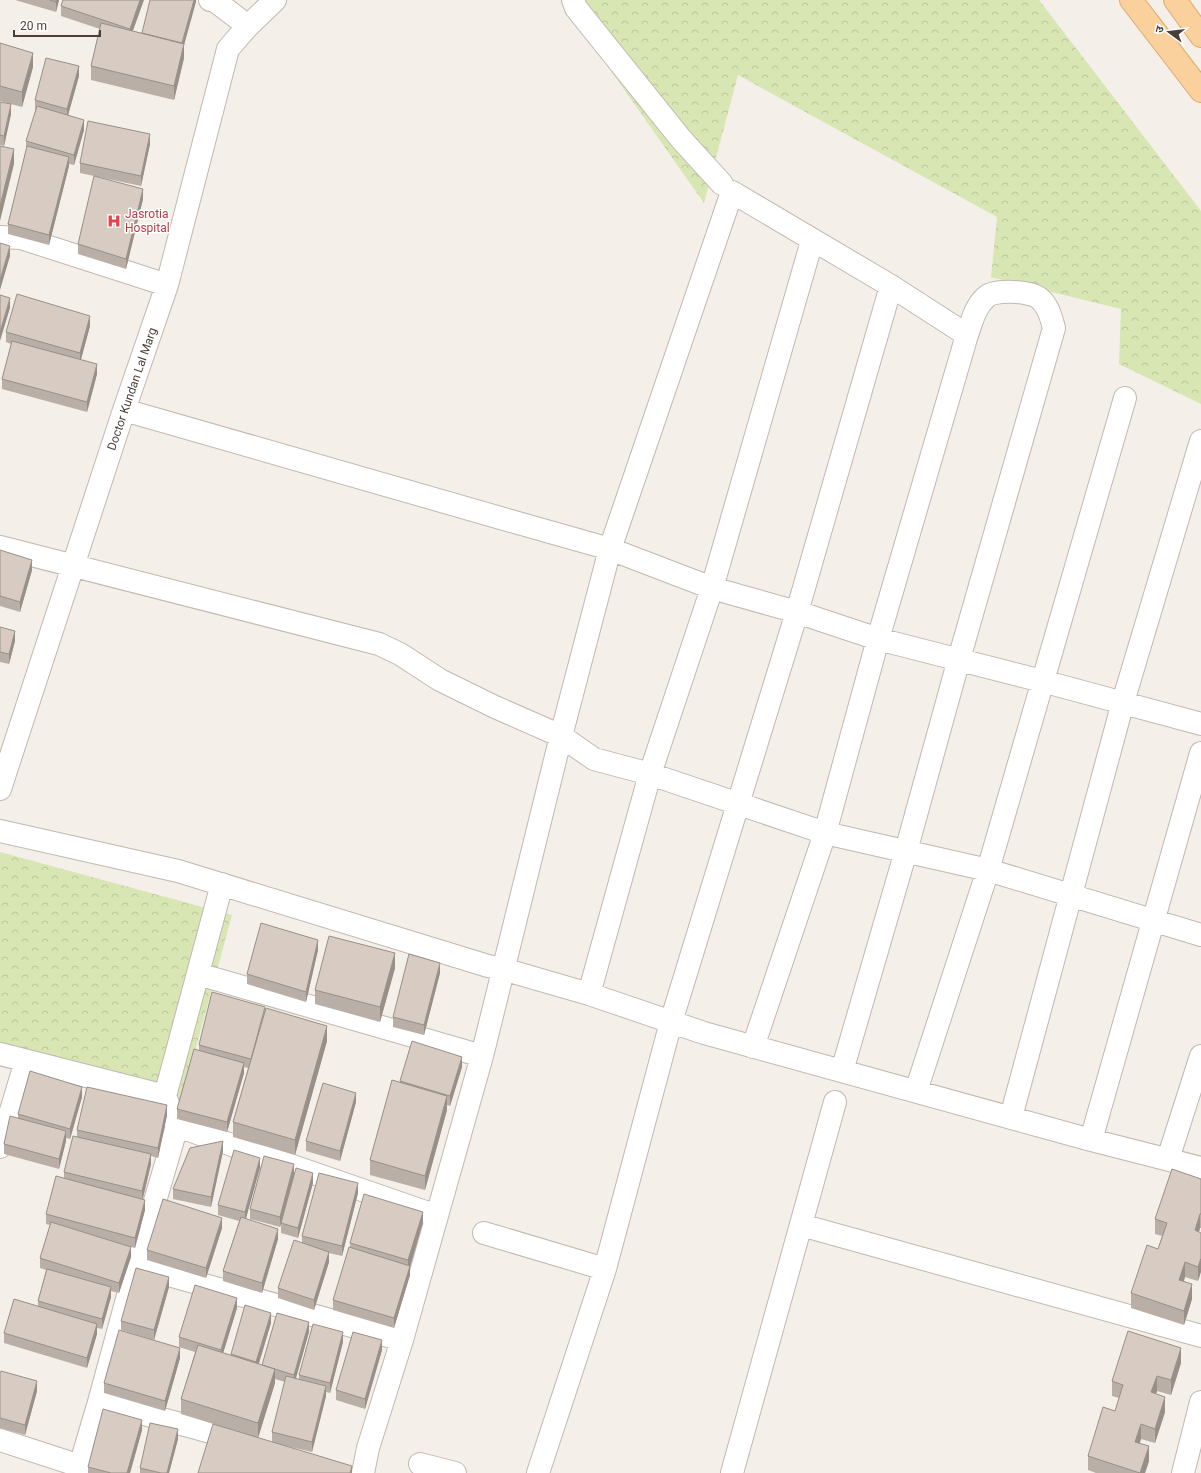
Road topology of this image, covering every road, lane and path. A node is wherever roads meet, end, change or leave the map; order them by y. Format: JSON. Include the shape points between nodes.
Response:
{"nodes":[{"id":1,"x":213,"y":0,"type":"edge"},
{"id":2,"x":275,"y":0,"type":"edge"},
{"id":3,"x":573,"y":0,"type":"edge"},
{"id":4,"x":1131,"y":0,"type":"edge"},
{"id":5,"x":1175,"y":0,"type":"edge"},
{"id":6,"x":248,"y":26,"type":"junction"},
{"id":7,"x":1201,"y":36,"type":"edge"},
{"id":8,"x":1201,"y":90,"type":"edge"},
{"id":9,"x":722,"y":184,"type":"dead end"},
{"id":10,"x":0,"y":237,"type":"edge"},
{"id":11,"x":812,"y":240,"type":"junction"},
{"id":12,"x":167,"y":285,"type":"junction"},
{"id":13,"x":891,"y":286,"type":"junction"},
{"id":14,"x":967,"y":335,"type":"junction"},
{"id":15,"x":1125,"y":398,"type":"dead end"},
{"id":16,"x":124,"y":410,"type":"junction"},
{"id":17,"x":1201,"y":441,"type":"edge"},
{"id":18,"x":0,"y":547,"type":"edge"},
{"id":19,"x":610,"y":549,"type":"junction"},
{"id":20,"x":72,"y":566,"type":"junction"},
{"id":21,"x":712,"y":588,"type":"junction"},
{"id":22,"x":797,"y":612,"type":"junction"},
{"id":23,"x":878,"y":639,"type":"junction"},
{"id":24,"x":959,"y":659,"type":"junction"},
{"id":25,"x":1042,"y":681,"type":"junction"},
{"id":26,"x":1123,"y":702,"type":"junction"},
{"id":27,"x":1201,"y":724,"type":"edge"},
{"id":28,"x":561,"y":736,"type":"junction"},
{"id":29,"x":1201,"y":753,"type":"edge"},
{"id":30,"x":650,"y":774,"type":"junction"},
{"id":31,"x":0,"y":788,"type":"edge"},
{"id":32,"x":738,"y":804,"type":"junction"},
{"id":33,"x":0,"y":831,"type":"edge"},
{"id":34,"x":825,"y":833,"type":"junction"},
{"id":35,"x":906,"y":851,"type":"junction"},
{"id":36,"x":988,"y":870,"type":"junction"},
{"id":37,"x":222,"y":884,"type":"junction"},
{"id":38,"x":1070,"y":895,"type":"junction"},
{"id":39,"x":1153,"y":920,"type":"junction"},
{"id":40,"x":1201,"y":935,"type":"edge"},
{"id":41,"x":504,"y":969,"type":"junction"},
{"id":42,"x":198,"y":974,"type":"junction"},
{"id":43,"x":589,"y":994,"type":"junction"},
{"id":44,"x":671,"y":1022,"type":"junction"},
{"id":45,"x":753,"y":1047,"type":"junction"},
{"id":46,"x":0,"y":1054,"type":"edge"},
{"id":47,"x":482,"y":1056,"type":"junction"},
{"id":48,"x":1201,"y":1056,"type":"edge"},
{"id":49,"x":26,"y":1060,"type":"junction"},
{"id":50,"x":842,"y":1071,"type":"junction"},
{"id":51,"x":916,"y":1091,"type":"junction"},
{"id":52,"x":165,"y":1096,"type":"junction"},
{"id":53,"x":835,"y":1102,"type":"dead end"},
{"id":54,"x":1011,"y":1117,"type":"junction"},
{"id":55,"x":177,"y":1126,"type":"junction"},
{"id":56,"x":1091,"y":1140,"type":"junction"},
{"id":57,"x":0,"y":1148,"type":"edge"},
{"id":58,"x":1168,"y":1160,"type":"junction"},
{"id":59,"x":1201,"y":1168,"type":"edge"},
{"id":60,"x":437,"y":1216,"type":"junction"},
{"id":61,"x":801,"y":1225,"type":"junction"},
{"id":62,"x":484,"y":1233,"type":"dead end"},
{"id":63,"x":136,"y":1266,"type":"junction"},
{"id":64,"x":605,"y":1269,"type":"junction"},
{"id":65,"x":1201,"y":1336,"type":"edge"},
{"id":66,"x":402,"y":1340,"type":"junction"},
{"id":67,"x":99,"y":1402,"type":"junction"},
{"id":68,"x":1201,"y":1402,"type":"edge"},
{"id":69,"x":0,"y":1440,"type":"edge"},
{"id":70,"x":257,"y":1444,"type":"edge"},
{"id":71,"x":420,"y":1464,"type":"dead end"},
{"id":72,"x":79,"y":1470,"type":"edge"},
{"id":73,"x":358,"y":1471,"type":"edge"},
{"id":74,"x":455,"y":1473,"type":"edge"},
{"id":75,"x":538,"y":1473,"type":"edge"},
{"id":76,"x":732,"y":1473,"type":"edge"},
{"id":77,"x":1183,"y":1473,"type":"edge"}],
"edges":[{"from":1,"to":6,"type":"street"},
{"from":2,"to":6,"type":"street","name":"Doctor Kundan Lal Marg"},
{"from":3,"to":9,"type":"street","via":[[576,8],[681,139]]},
{"from":4,"to":8,"type":"main road"},
{"from":5,"to":7,"type":"main road"},
{"from":6,"to":12,"type":"street","name":"Doctor Kundan Lal Marg","via":[[228,49]]},
{"from":10,"to":12,"type":"street","via":[[21,238]]},
{"from":11,"to":13,"type":"street"},
{"from":11,"to":19,"type":"street","via":[[732,192]]},
{"from":11,"to":21,"type":"street"},
{"from":12,"to":16,"type":"street","name":"Doctor Kundan Lal Marg"},
{"from":13,"to":14,"type":"street"},
{"from":13,"to":22,"type":"street"},
{"from":14,"to":23,"type":"street"},
{"from":14,"to":24,"type":"street","via":[[976,310],[987,296],[999,292],[1020,292],[1039,297],[1048,310],[1054,328]]},
{"from":15,"to":25,"type":"street"},
{"from":16,"to":19,"type":"street"},
{"from":16,"to":20,"type":"street","name":"Doctor Kundan Lal Marg"},
{"from":17,"to":26,"type":"street"},
{"from":18,"to":20,"type":"street"},
{"from":19,"to":21,"type":"street"},
{"from":19,"to":28,"type":"street"},
{"from":20,"to":28,"type":"street","via":[[378,644],[400,654],[440,680]]},
{"from":20,"to":31,"type":"street","name":"Doctor Kundan Lal Marg"},
{"from":21,"to":22,"type":"street"},
{"from":21,"to":30,"type":"street"},
{"from":22,"to":23,"type":"street"},
{"from":22,"to":32,"type":"street"},
{"from":23,"to":24,"type":"street"},
{"from":23,"to":34,"type":"street"},
{"from":24,"to":25,"type":"street"},
{"from":24,"to":35,"type":"street"},
{"from":25,"to":26,"type":"street"},
{"from":25,"to":36,"type":"street"},
{"from":26,"to":27,"type":"street"},
{"from":26,"to":38,"type":"street"},
{"from":28,"to":30,"type":"street","via":[[594,759]]},
{"from":28,"to":41,"type":"street"},
{"from":29,"to":39,"type":"street"},
{"from":30,"to":32,"type":"street"},
{"from":30,"to":43,"type":"street"},
{"from":32,"to":34,"type":"street"},
{"from":32,"to":44,"type":"street"},
{"from":33,"to":37,"type":"street","via":[[178,871]]},
{"from":34,"to":35,"type":"street"},
{"from":34,"to":45,"type":"street"},
{"from":35,"to":36,"type":"street"},
{"from":35,"to":50,"type":"street"},
{"from":36,"to":38,"type":"street"},
{"from":36,"to":51,"type":"street"},
{"from":37,"to":41,"type":"street"},
{"from":37,"to":42,"type":"street"},
{"from":38,"to":39,"type":"street"},
{"from":38,"to":54,"type":"street"},
{"from":39,"to":40,"type":"street"},
{"from":39,"to":56,"type":"street"},
{"from":41,"to":43,"type":"street"},
{"from":41,"to":47,"type":"street"},
{"from":42,"to":47,"type":"street"},
{"from":42,"to":52,"type":"street"},
{"from":43,"to":44,"type":"street"},
{"from":44,"to":45,"type":"street"},
{"from":44,"to":64,"type":"street"},
{"from":45,"to":50,"type":"street"},
{"from":46,"to":49,"type":"street"},
{"from":47,"to":60,"type":"street"},
{"from":48,"to":58,"type":"street"},
{"from":49,"to":52,"type":"street"},
{"from":49,"to":57,"type":"street"},
{"from":50,"to":51,"type":"street"},
{"from":51,"to":54,"type":"street"},
{"from":52,"to":55,"type":"street"},
{"from":53,"to":61,"type":"street"},
{"from":54,"to":56,"type":"street"},
{"from":55,"to":60,"type":"street"},
{"from":55,"to":63,"type":"street"},
{"from":56,"to":58,"type":"street"},
{"from":58,"to":59,"type":"street"},
{"from":60,"to":66,"type":"street"},
{"from":61,"to":65,"type":"street"},
{"from":61,"to":76,"type":"street"},
{"from":62,"to":64,"type":"street"},
{"from":63,"to":66,"type":"street"},
{"from":63,"to":67,"type":"street"},
{"from":64,"to":75,"type":"street"},
{"from":66,"to":73,"type":"street","via":[[368,1448]]},
{"from":67,"to":70,"type":"street"},
{"from":67,"to":72,"type":"street"},
{"from":68,"to":77,"type":"street"},
{"from":69,"to":72,"type":"street"},
{"from":71,"to":74,"type":"street"}]}
